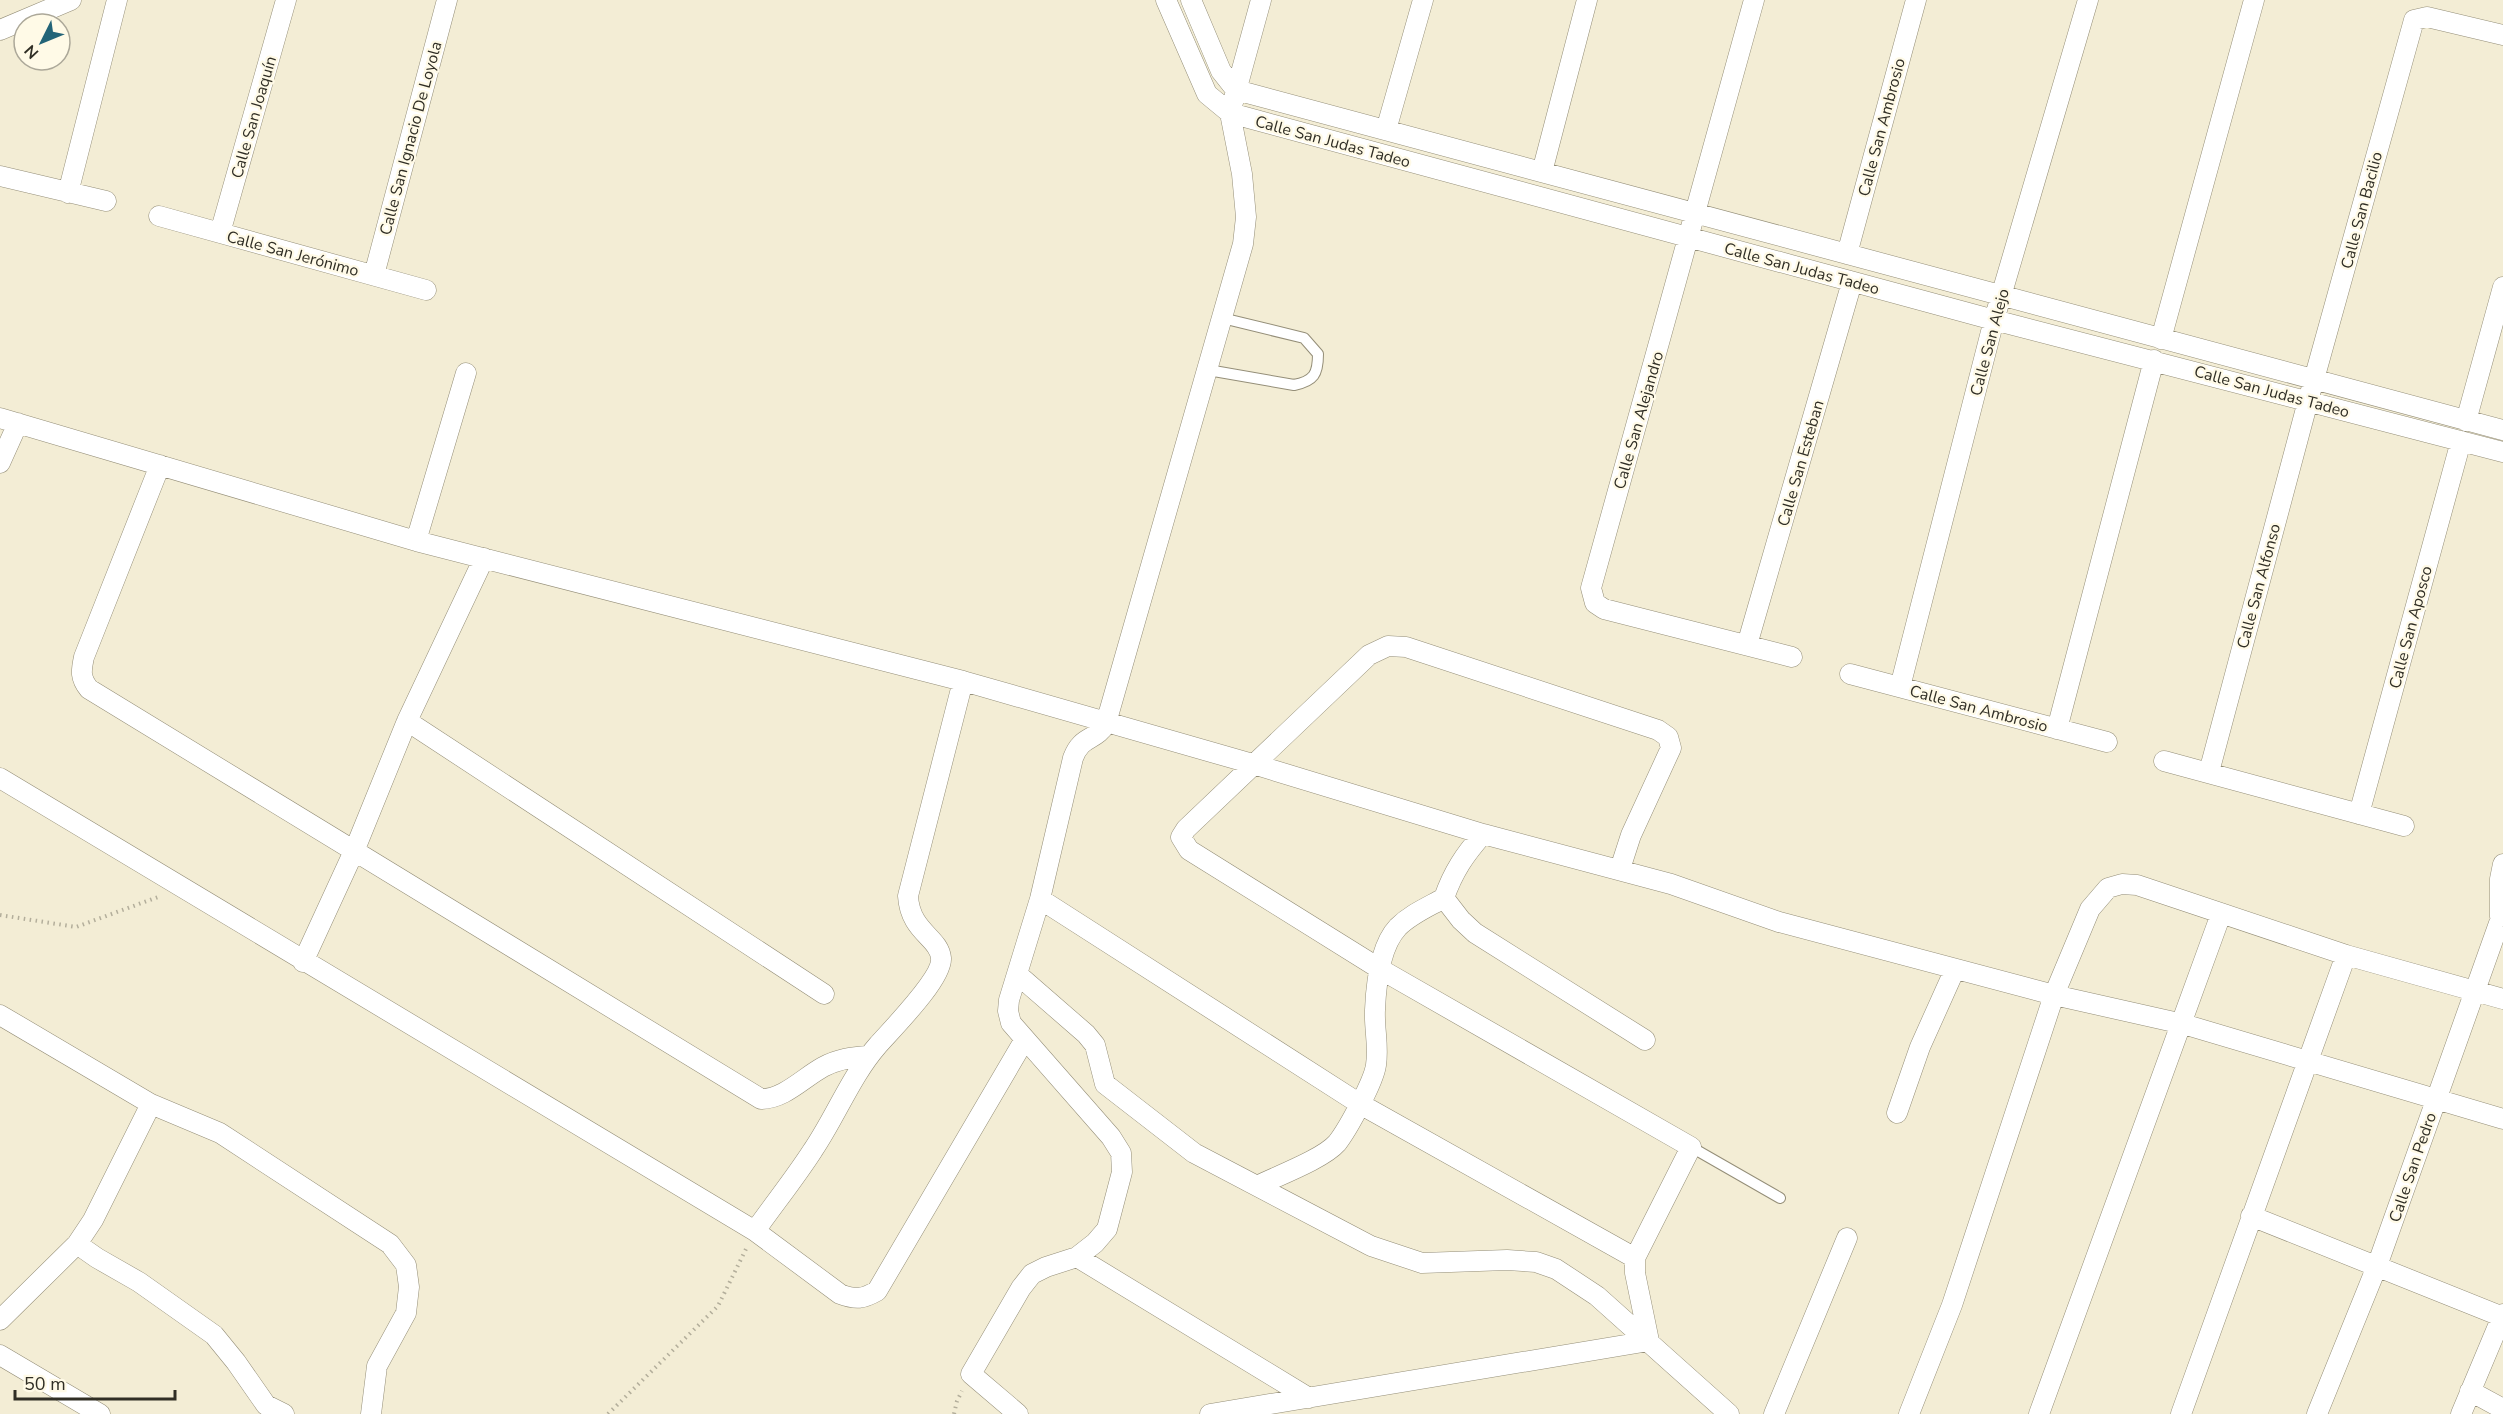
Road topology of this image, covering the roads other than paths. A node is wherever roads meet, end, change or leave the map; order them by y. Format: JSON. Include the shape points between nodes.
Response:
{"nodes":[{"id":1,"x":71,"y":0,"type":"edge"},
{"id":2,"x":117,"y":0,"type":"edge"},
{"id":3,"x":286,"y":0,"type":"edge"},
{"id":4,"x":447,"y":0,"type":"edge"},
{"id":5,"x":1166,"y":0,"type":"edge"},
{"id":6,"x":1191,"y":0,"type":"edge"},
{"id":7,"x":1261,"y":0,"type":"edge"},
{"id":8,"x":1423,"y":0,"type":"edge"},
{"id":9,"x":1587,"y":0,"type":"edge"},
{"id":10,"x":1754,"y":0,"type":"edge"},
{"id":11,"x":1916,"y":0,"type":"edge"},
{"id":12,"x":2088,"y":0,"type":"edge"},
{"id":13,"x":2254,"y":0,"type":"edge"},
{"id":14,"x":0,"y":30,"type":"edge"},
{"id":15,"x":2503,"y":35,"type":"edge"},
{"id":16,"x":1236,"y":90,"type":"junction"},
{"id":17,"x":1230,"y":113,"type":"junction"},
{"id":18,"x":1386,"y":130,"type":"junction"},
{"id":19,"x":1542,"y":172,"type":"junction"},
{"id":20,"x":0,"y":176,"type":"edge"},
{"id":21,"x":68,"y":193,"type":"junction"},
{"id":22,"x":106,"y":201,"type":"dead end"},
{"id":23,"x":1696,"y":213,"type":"junction"},
{"id":24,"x":159,"y":216,"type":"dead end"},
{"id":25,"x":220,"y":233,"type":"junction"},
{"id":26,"x":1690,"y":237,"type":"junction"},
{"id":27,"x":1847,"y":254,"type":"junction"},
{"id":28,"x":374,"y":276,"type":"junction"},
{"id":29,"x":1852,"y":282,"type":"junction"},
{"id":30,"x":2503,"y":287,"type":"edge"},
{"id":31,"x":426,"y":290,"type":"dead end"},
{"id":32,"x":2001,"y":294,"type":"junction"},
{"id":33,"x":1222,"y":318,"type":"junction"},
{"id":34,"x":1994,"y":320,"type":"junction"},
{"id":35,"x":2161,"y":339,"type":"junction"},
{"id":36,"x":2154,"y":360,"type":"junction"},
{"id":37,"x":1208,"y":370,"type":"junction"},
{"id":38,"x":466,"y":373,"type":"dead end"},
{"id":39,"x":2314,"y":380,"type":"junction"},
{"id":40,"x":2308,"y":400,"type":"junction"},
{"id":41,"x":9,"y":420,"type":"edge"},
{"id":42,"x":2466,"y":421,"type":"junction"},
{"id":43,"x":2503,"y":430,"type":"edge"},
{"id":44,"x":2461,"y":441,"type":"junction"},
{"id":45,"x":2503,"y":452,"type":"edge"},
{"id":46,"x":0,"y":464,"type":"edge"},
{"id":47,"x":160,"y":465,"type":"junction"},
{"id":48,"x":416,"y":541,"type":"junction"},
{"id":49,"x":484,"y":558,"type":"junction"},
{"id":50,"x":1747,"y":645,"type":"junction"},
{"id":51,"x":1792,"y":657,"type":"dead end"},
{"id":52,"x":1850,"y":674,"type":"dead end"},
{"id":53,"x":963,"y":681,"type":"junction"},
{"id":54,"x":1900,"y":687,"type":"junction"},
{"id":55,"x":407,"y":721,"type":"junction"},
{"id":56,"x":1106,"y":723,"type":"junction"},
{"id":57,"x":2057,"y":729,"type":"junction"},
{"id":58,"x":2107,"y":742,"type":"dead end"},
{"id":59,"x":2164,"y":761,"type":"dead end"},
{"id":60,"x":1253,"y":764,"type":"junction"},
{"id":61,"x":2208,"y":772,"type":"junction"},
{"id":62,"x":0,"y":778,"type":"edge"},
{"id":63,"x":2359,"y":814,"type":"junction"},
{"id":64,"x":2404,"y":826,"type":"dead end"},
{"id":65,"x":1483,"y":834,"type":"junction"},
{"id":66,"x":355,"y":849,"type":"junction"},
{"id":67,"x":2503,"y":864,"type":"edge"},
{"id":68,"x":1620,"y":869,"type":"junction"},
{"id":69,"x":1444,"y":898,"type":"junction"},
{"id":70,"x":1040,"y":899,"type":"junction"},
{"id":71,"x":2221,"y":914,"type":"junction"},
{"id":72,"x":2501,"y":914,"type":"edge"},
{"id":73,"x":2346,"y":955,"type":"junction"},
{"id":74,"x":303,"y":962,"type":"junction"},
{"id":75,"x":1380,"y":969,"type":"junction"},
{"id":76,"x":1955,"y":969,"type":"junction"},
{"id":77,"x":1017,"y":974,"type":"junction"},
{"id":78,"x":2475,"y":991,"type":"junction"},
{"id":79,"x":824,"y":994,"type":"dead end"},
{"id":80,"x":2055,"y":995,"type":"junction"},
{"id":81,"x":2503,"y":999,"type":"edge"},
{"id":82,"x":0,"y":1015,"type":"edge"},
{"id":83,"x":2183,"y":1024,"type":"junction"},
{"id":84,"x":1025,"y":1039,"type":"junction"},
{"id":85,"x":1645,"y":1040,"type":"dead end"},
{"id":86,"x":868,"y":1056,"type":"junction"},
{"id":87,"x":2305,"y":1062,"type":"junction"},
{"id":88,"x":2436,"y":1099,"type":"junction"},
{"id":89,"x":151,"y":1104,"type":"junction"},
{"id":90,"x":1360,"y":1104,"type":"junction"},
{"id":91,"x":1897,"y":1113,"type":"dead end"},
{"id":92,"x":2503,"y":1119,"type":"edge"},
{"id":93,"x":1691,"y":1147,"type":"junction"},
{"id":94,"x":1257,"y":1186,"type":"junction"},
{"id":95,"x":1779,"y":1198,"type":"dead end"},
{"id":96,"x":2251,"y":1216,"type":"junction"},
{"id":97,"x":754,"y":1231,"type":"junction"},
{"id":98,"x":1847,"y":1238,"type":"dead end"},
{"id":99,"x":77,"y":1244,"type":"junction"},
{"id":100,"x":1077,"y":1257,"type":"junction"},
{"id":101,"x":1635,"y":1258,"type":"junction"},
{"id":102,"x":2377,"y":1266,"type":"junction"},
{"id":103,"x":2503,"y":1316,"type":"edge"},
{"id":104,"x":0,"y":1320,"type":"edge"},
{"id":105,"x":1649,"y":1341,"type":"junction"},
{"id":106,"x":0,"y":1355,"type":"edge"},
{"id":107,"x":2470,"y":1391,"type":"junction"},
{"id":108,"x":1309,"y":1398,"type":"junction"},
{"id":109,"x":2503,"y":1409,"type":"edge"},
{"id":110,"x":272,"y":1411,"type":"edge"},
{"id":111,"x":100,"y":1414,"type":"edge"},
{"id":112,"x":371,"y":1414,"type":"edge"},
{"id":113,"x":1018,"y":1414,"type":"edge"},
{"id":114,"x":1210,"y":1414,"type":"edge"},
{"id":115,"x":1729,"y":1414,"type":"edge"},
{"id":116,"x":1774,"y":1414,"type":"edge"},
{"id":117,"x":1909,"y":1414,"type":"edge"},
{"id":118,"x":2039,"y":1414,"type":"edge"},
{"id":119,"x":2181,"y":1414,"type":"edge"},
{"id":120,"x":2317,"y":1414,"type":"edge"},
{"id":121,"x":2461,"y":1414,"type":"edge"}],
"edges":[{"from":1,"to":14,"type":"street"},
{"from":2,"to":21,"type":"street"},
{"from":3,"to":25,"type":"street","name":"Calle San Joaquín"},
{"from":4,"to":28,"type":"street","name":"Calle San Ignacio De Loyola"},
{"from":5,"to":17,"type":"street","name":"Calle San Judas Tadeo","via":[[1207,94]]},
{"from":6,"to":16,"type":"street","via":[[1221,71]]},
{"from":7,"to":16,"type":"street"},
{"from":8,"to":18,"type":"street"},
{"from":9,"to":19,"type":"street"},
{"from":10,"to":23,"type":"street"},
{"from":11,"to":27,"type":"street","name":"Calle San Ambrosio"},
{"from":12,"to":32,"type":"street","name":"Calle San Alejo"},
{"from":13,"to":35,"type":"street"},
{"from":15,"to":39,"type":"street","name":"Calle San Bacilio","via":[[2427,16],[2414,20]]},
{"from":16,"to":17,"type":"street"},
{"from":16,"to":18,"type":"street","name":"Calle San Judas Tadeo"},
{"from":17,"to":26,"type":"street","name":"Calle San Judas Tadeo"},
{"from":17,"to":33,"type":"street","via":[[1246,217],[1243,244]]},
{"from":18,"to":19,"type":"street","name":"Calle San Judas Tadeo"},
{"from":19,"to":23,"type":"street","name":"Calle San Judas Tadeo"},
{"from":20,"to":21,"type":"street"},
{"from":21,"to":22,"type":"street"},
{"from":23,"to":26,"type":"street"},
{"from":23,"to":27,"type":"street","name":"Calle San Judas Tadeo"},
{"from":24,"to":25,"type":"street","name":"Calle San Jerónimo"},
{"from":25,"to":28,"type":"street","name":"Calle San Jerónimo"},
{"from":26,"to":29,"type":"street","name":"Calle San Judas Tadeo"},
{"from":26,"to":50,"type":"street","name":"Calle San Alejandro","via":[[1591,588],[1595,603],[1604,609]]},
{"from":27,"to":32,"type":"street","name":"Calle San Judas Tadeo"},
{"from":28,"to":31,"type":"street","name":"Calle San Jerónimo"},
{"from":29,"to":34,"type":"street","name":"Calle San Judas Tadeo"},
{"from":29,"to":50,"type":"street","name":"Calle San Esteban"},
{"from":30,"to":42,"type":"street"},
{"from":32,"to":34,"type":"street","name":"Calle San Alejo"},
{"from":32,"to":35,"type":"street","name":"Calle San Judas Tadeo"},
{"from":33,"to":37,"type":"street"},
{"from":33,"to":37,"type":"lane","via":[[1304,338],[1318,354],[1318,369],[1308,382],[1294,385]]},
{"from":34,"to":36,"type":"street","name":"Calle San Judas Tadeo"},
{"from":34,"to":54,"type":"street","name":"Calle San Alejo"},
{"from":35,"to":39,"type":"street","name":"Calle San Judas Tadeo"},
{"from":36,"to":40,"type":"street","name":"Calle San Judas Tadeo"},
{"from":36,"to":57,"type":"street"},
{"from":37,"to":56,"type":"street"},
{"from":38,"to":48,"type":"street"},
{"from":39,"to":40,"type":"street","name":"Calle San Bacilio"},
{"from":39,"to":42,"type":"street","name":"Calle San Judas Tadeo"},
{"from":40,"to":44,"type":"street","name":"Calle San Judas Tadeo"},
{"from":40,"to":61,"type":"street","name":"Calle San Alfonso"},
{"from":41,"to":46,"type":"street"},
{"from":41,"to":47,"type":"street"},
{"from":42,"to":43,"type":"street","name":"Calle San Judas Tadeo"},
{"from":44,"to":45,"type":"street","name":"Calle San Judas Tadeo"},
{"from":44,"to":63,"type":"street","name":"Calle San Aposco"},
{"from":47,"to":48,"type":"street"},
{"from":47,"to":66,"type":"street","via":[[84,657],[82,681],[89,689]]},
{"from":48,"to":49,"type":"street"},
{"from":49,"to":53,"type":"street"},
{"from":49,"to":55,"type":"street"},
{"from":50,"to":51,"type":"street"},
{"from":52,"to":54,"type":"street","name":"Calle San Ambrosio"},
{"from":53,"to":56,"type":"street"},
{"from":53,"to":86,"type":"street","via":[[908,896],[910,914],[938,949],[940,966],[937,976]]},
{"from":54,"to":57,"type":"street","name":"Calle San Ambrosio"},
{"from":55,"to":66,"type":"street"},
{"from":55,"to":79,"type":"street"},
{"from":56,"to":60,"type":"street"},
{"from":56,"to":70,"type":"street","via":[[1102,732],[1084,740],[1073,758]]},
{"from":57,"to":58,"type":"street","name":"Calle San Ambrosio"},
{"from":59,"to":61,"type":"street"},
{"from":60,"to":65,"type":"street"},
{"from":60,"to":68,"type":"street","via":[[1370,655],[1389,646],[1406,647],[1658,730],[1668,737],[1671,747]]},
{"from":60,"to":75,"type":"street","via":[[1186,829],[1181,837],[1184,845]]},
{"from":61,"to":63,"type":"street"},
{"from":62,"to":74,"type":"street"},
{"from":63,"to":64,"type":"street"},
{"from":65,"to":68,"type":"street"},
{"from":65,"to":69,"type":"street","via":[[1463,856]]},
{"from":66,"to":74,"type":"street"},
{"from":66,"to":86,"type":"street","via":[[761,1099],[773,1099],[834,1062]]},
{"from":67,"to":72,"type":"street","name":"Calle San Pedro","via":[[2499,879]]},
{"from":68,"to":76,"type":"street","via":[[1779,922]]},
{"from":69,"to":75,"type":"street","via":[[1413,914],[1396,929]]},
{"from":69,"to":85,"type":"street","via":[[1475,933]]},
{"from":70,"to":77,"type":"street"},
{"from":70,"to":90,"type":"street"},
{"from":71,"to":73,"type":"street"},
{"from":71,"to":80,"type":"street","via":[[2137,885],[2108,888],[2090,909]]},
{"from":71,"to":83,"type":"street"},
{"from":72,"to":78,"type":"street","name":"Calle San Pedro"},
{"from":73,"to":78,"type":"street"},
{"from":73,"to":87,"type":"street"},
{"from":74,"to":97,"type":"street"},
{"from":75,"to":90,"type":"street","via":[[1375,1011],[1376,1067]]},
{"from":75,"to":93,"type":"street"},
{"from":76,"to":80,"type":"street"},
{"from":76,"to":91,"type":"street","via":[[1920,1047]]},
{"from":77,"to":84,"type":"street","via":[[1008,1011],[1011,1023]]},
{"from":77,"to":94,"type":"street","via":[[1086,1034],[1097,1051],[1105,1084],[1115,1094],[1194,1153]]},
{"from":78,"to":81,"type":"street"},
{"from":78,"to":88,"type":"street","name":"Calle San Pedro"},
{"from":80,"to":83,"type":"street"},
{"from":80,"to":117,"type":"street","via":[[1952,1305]]},
{"from":82,"to":89,"type":"street"},
{"from":83,"to":87,"type":"street"},
{"from":83,"to":118,"type":"street"},
{"from":84,"to":97,"type":"street","via":[[877,1291],[853,1299],[840,1294]]},
{"from":84,"to":100,"type":"street","via":[[1121,1153],[1122,1172],[1107,1229]]},
{"from":86,"to":97,"type":"street","via":[[814,1149]]},
{"from":87,"to":88,"type":"street"},
{"from":87,"to":96,"type":"street"},
{"from":88,"to":92,"type":"street"},
{"from":88,"to":102,"type":"street","name":"Calle San Pedro"},
{"from":89,"to":99,"type":"street"},
{"from":89,"to":112,"type":"street","via":[[220,1133],[363,1224],[390,1244],[406,1265],[406,1313],[377,1366]]},
{"from":90,"to":94,"type":"street","via":[[1336,1144]]},
{"from":90,"to":101,"type":"street"},
{"from":93,"to":95,"type":"lane"},
{"from":93,"to":101,"type":"street"},
{"from":94,"to":105,"type":"street","via":[[1371,1246],[1422,1263],[1507,1260],[1536,1262],[1556,1269],[1597,1296]]},
{"from":96,"to":102,"type":"street"},
{"from":96,"to":119,"type":"street"},
{"from":98,"to":116,"type":"street"},
{"from":99,"to":104,"type":"street"},
{"from":99,"to":110,"type":"street","via":[[214,1335]]},
{"from":100,"to":108,"type":"street"},
{"from":100,"to":113,"type":"street","via":[[1032,1274],[971,1374]]},
{"from":101,"to":105,"type":"street"},
{"from":102,"to":103,"type":"street"},
{"from":102,"to":120,"type":"street","name":"Calle San Pedro"},
{"from":103,"to":107,"type":"street"},
{"from":105,"to":108,"type":"street"},
{"from":105,"to":115,"type":"street"},
{"from":106,"to":111,"type":"street"},
{"from":107,"to":109,"type":"street"},
{"from":107,"to":121,"type":"street"},
{"from":108,"to":114,"type":"street"}]}
